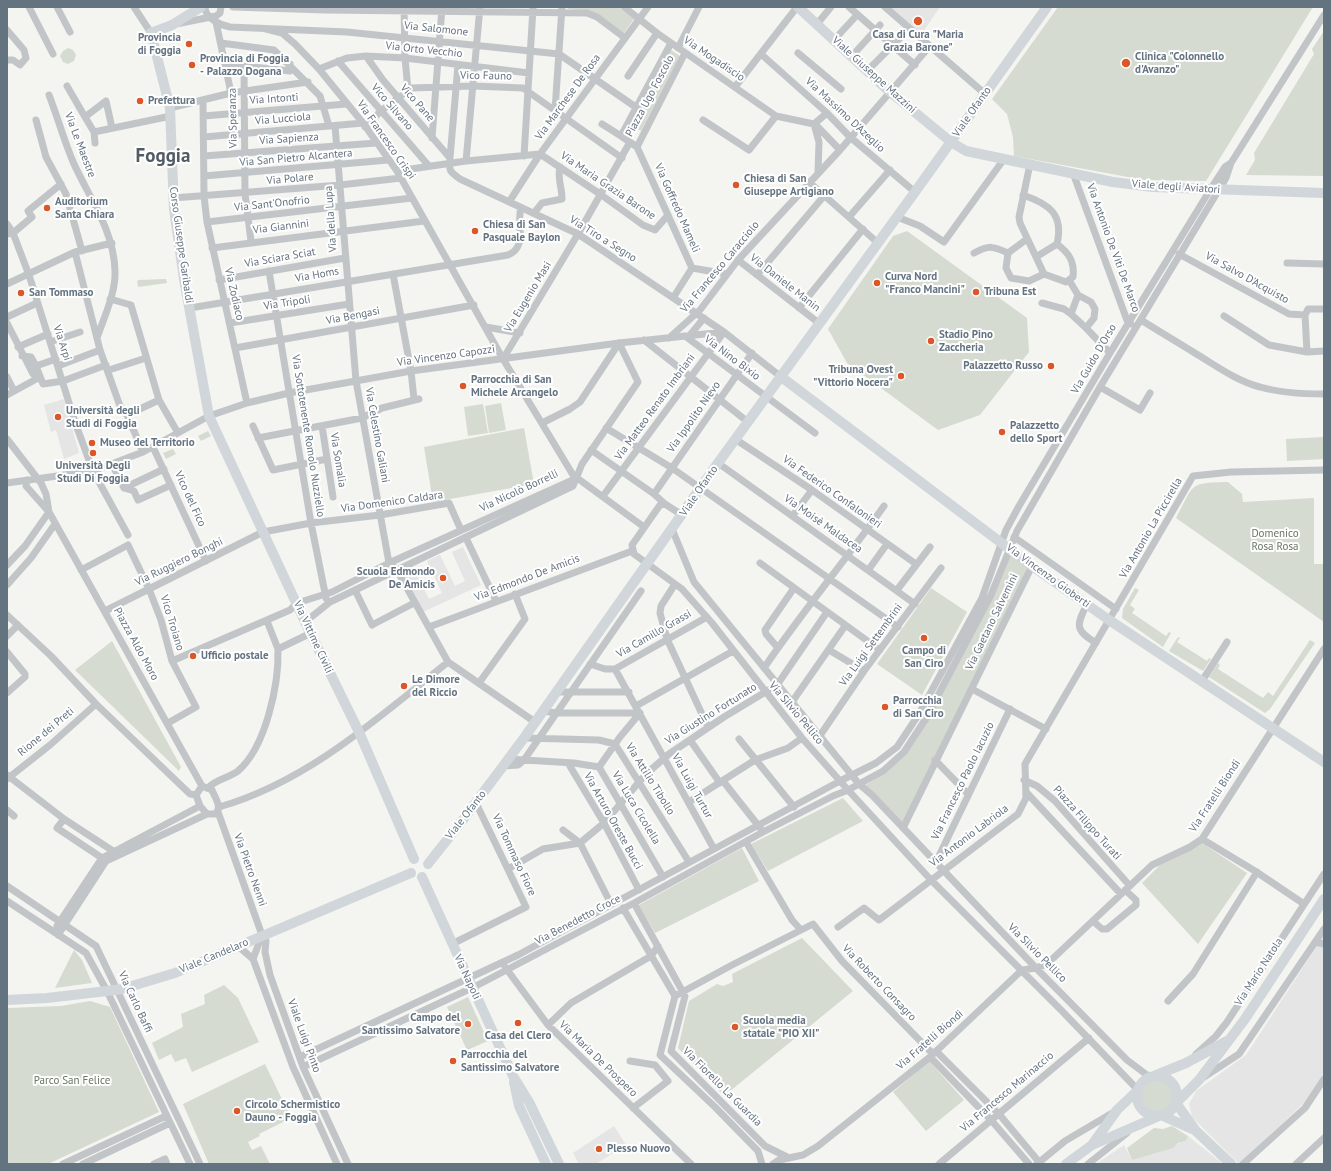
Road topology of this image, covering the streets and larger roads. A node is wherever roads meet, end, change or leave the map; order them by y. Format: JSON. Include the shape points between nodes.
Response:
{"nodes":[{"id":1,"x":29,"y":7,"type":"edge"},
{"id":2,"x":57,"y":7,"type":"edge"},
{"id":3,"x":134,"y":7,"type":"edge"},
{"id":4,"x":201,"y":7,"type":"edge"},
{"id":5,"x":205,"y":7,"type":"edge"},
{"id":6,"x":221,"y":7,"type":"edge"},
{"id":7,"x":233,"y":7,"type":"edge"},
{"id":8,"x":264,"y":7,"type":"edge"},
{"id":9,"x":624,"y":7,"type":"edge"},
{"id":10,"x":648,"y":7,"type":"edge"},
{"id":11,"x":699,"y":7,"type":"edge"},
{"id":12,"x":798,"y":7,"type":"edge"},
{"id":13,"x":831,"y":7,"type":"edge"},
{"id":14,"x":849,"y":7,"type":"edge"},
{"id":15,"x":885,"y":7,"type":"edge"},
{"id":16,"x":1047,"y":7,"type":"edge"},
{"id":17,"x":290,"y":8,"type":"edge"},
{"id":18,"x":325,"y":9,"type":"edge"},
{"id":19,"x":347,"y":9,"type":"edge"},
{"id":20,"x":369,"y":9,"type":"edge"},
{"id":21,"x":404,"y":9,"type":"edge"},
{"id":22,"x":442,"y":9,"type":"edge"},
{"id":23,"x":480,"y":9,"type":"edge"},
{"id":24,"x":533,"y":9,"type":"edge"},
{"id":25,"x":562,"y":10,"type":"edge"},
{"id":26,"x":857,"y":14,"type":"junction"},
{"id":27,"x":1324,"y":15,"type":"edge"},
{"id":28,"x":210,"y":16,"type":"junction"},
{"id":29,"x":640,"y":19,"type":"junction"},
{"id":30,"x":216,"y":22,"type":"junction"},
{"id":31,"x":817,"y":24,"type":"junction"},
{"id":32,"x":172,"y":25,"type":"junction"},
{"id":33,"x":877,"y":27,"type":"junction"},
{"id":34,"x":909,"y":28,"type":"junction"},
{"id":35,"x":266,"y":29,"type":"junction"},
{"id":36,"x":7,"y":30,"type":"edge"},
{"id":37,"x":70,"y":32,"type":"dead end"},
{"id":38,"x":150,"y":33,"type":"junction"},
{"id":39,"x":657,"y":33,"type":"junction"},
{"id":40,"x":405,"y":36,"type":"junction"},
{"id":41,"x":624,"y":38,"type":"junction"},
{"id":42,"x":440,"y":40,"type":"junction"},
{"id":43,"x":834,"y":40,"type":"junction"},
{"id":44,"x":220,"y":43,"type":"junction"},
{"id":45,"x":671,"y":43,"type":"junction"},
{"id":46,"x":476,"y":45,"type":"junction"},
{"id":47,"x":893,"y":46,"type":"junction"},
{"id":48,"x":930,"y":46,"type":"junction"},
{"id":49,"x":678,"y":48,"type":"junction"},
{"id":50,"x":530,"y":49,"type":"junction"},
{"id":51,"x":685,"y":53,"type":"junction"},
{"id":52,"x":798,"y":53,"type":"dead end"},
{"id":53,"x":53,"y":54,"type":"dead end"},
{"id":54,"x":559,"y":54,"type":"junction"},
{"id":55,"x":761,"y":54,"type":"junction"},
{"id":56,"x":366,"y":56,"type":"junction"},
{"id":57,"x":852,"y":56,"type":"junction"},
{"id":58,"x":405,"y":58,"type":"junction"},
{"id":59,"x":7,"y":60,"type":"edge"},
{"id":60,"x":338,"y":61,"type":"junction"},
{"id":61,"x":438,"y":62,"type":"junction"},
{"id":62,"x":225,"y":64,"type":"junction"},
{"id":63,"x":290,"y":64,"type":"junction"},
{"id":64,"x":458,"y":65,"type":"junction"},
{"id":65,"x":914,"y":65,"type":"junction"},
{"id":66,"x":244,"y":66,"type":"junction"},
{"id":67,"x":474,"y":67,"type":"junction"},
{"id":68,"x":319,"y":69,"type":"junction"},
{"id":69,"x":868,"y":70,"type":"junction"},
{"id":70,"x":529,"y":73,"type":"junction"},
{"id":71,"x":628,"y":76,"type":"dead end"},
{"id":72,"x":596,"y":79,"type":"junction"},
{"id":73,"x":308,"y":82,"type":"junction"},
{"id":74,"x":67,"y":86,"type":"dead end"},
{"id":75,"x":435,"y":86,"type":"junction"},
{"id":76,"x":455,"y":86,"type":"junction"},
{"id":77,"x":473,"y":86,"type":"junction"},
{"id":78,"x":735,"y":87,"type":"junction"},
{"id":79,"x":841,"y":89,"type":"dead end"},
{"id":80,"x":408,"y":90,"type":"junction"},
{"id":81,"x":243,"y":91,"type":"junction"},
{"id":82,"x":528,"y":91,"type":"junction"},
{"id":83,"x":889,"y":91,"type":"junction"},
{"id":84,"x":231,"y":93,"type":"junction"},
{"id":85,"x":984,"y":93,"type":"junction"},
{"id":86,"x":49,"y":95,"type":"dead end"},
{"id":87,"x":399,"y":99,"type":"junction"},
{"id":88,"x":203,"y":101,"type":"junction"},
{"id":89,"x":346,"y":104,"type":"junction"},
{"id":90,"x":324,"y":106,"type":"junction"},
{"id":91,"x":637,"y":108,"type":"junction"},
{"id":92,"x":555,"y":110,"type":"junction"},
{"id":93,"x":381,"y":111,"type":"junction"},
{"id":94,"x":171,"y":112,"type":"junction"},
{"id":95,"x":243,"y":112,"type":"junction"},
{"id":96,"x":827,"y":113,"type":"junction"},
{"id":97,"x":204,"y":116,"type":"junction"},
{"id":98,"x":776,"y":116,"type":"junction"},
{"id":99,"x":85,"y":117,"type":"junction"},
{"id":100,"x":567,"y":119,"type":"junction"},
{"id":101,"x":36,"y":120,"type":"dead end"},
{"id":102,"x":702,"y":120,"type":"dead end"},
{"id":103,"x":602,"y":124,"type":"dead end"},
{"id":104,"x":814,"y":124,"type":"junction"},
{"id":105,"x":364,"y":125,"type":"junction"},
{"id":106,"x":332,"y":126,"type":"junction"},
{"id":107,"x":112,"y":128,"type":"junction"},
{"id":108,"x":94,"y":132,"type":"junction"},
{"id":109,"x":244,"y":134,"type":"junction"},
{"id":110,"x":621,"y":136,"type":"junction"},
{"id":111,"x":850,"y":136,"type":"junction"},
{"id":112,"x":204,"y":137,"type":"junction"},
{"id":113,"x":432,"y":138,"type":"junction"},
{"id":114,"x":630,"y":142,"type":"junction"},
{"id":115,"x":951,"y":142,"type":"junction"},
{"id":116,"x":95,"y":143,"type":"dead end"},
{"id":117,"x":376,"y":143,"type":"junction"},
{"id":118,"x":337,"y":146,"type":"junction"},
{"id":119,"x":637,"y":147,"type":"junction"},
{"id":120,"x":840,"y":150,"type":"junction"},
{"id":121,"x":244,"y":154,"type":"junction"},
{"id":122,"x":540,"y":154,"type":"junction"},
{"id":123,"x":204,"y":156,"type":"junction"},
{"id":124,"x":527,"y":156,"type":"junction"},
{"id":125,"x":622,"y":158,"type":"junction"},
{"id":126,"x":1004,"y":159,"type":"junction"},
{"id":127,"x":388,"y":160,"type":"junction"},
{"id":128,"x":450,"y":160,"type":"junction"},
{"id":129,"x":466,"y":161,"type":"junction"},
{"id":130,"x":1030,"y":164,"type":"junction"},
{"id":131,"x":338,"y":166,"type":"junction"},
{"id":132,"x":429,"y":166,"type":"junction"},
{"id":133,"x":560,"y":168,"type":"junction"},
{"id":134,"x":890,"y":170,"type":"junction"},
{"id":135,"x":244,"y":173,"type":"junction"},
{"id":136,"x":1073,"y":173,"type":"junction"},
{"id":137,"x":399,"y":174,"type":"junction"},
{"id":138,"x":818,"y":174,"type":"junction"},
{"id":139,"x":204,"y":176,"type":"junction"},
{"id":140,"x":809,"y":182,"type":"junction"},
{"id":141,"x":61,"y":184,"type":"junction"},
{"id":142,"x":340,"y":185,"type":"junction"},
{"id":143,"x":1214,"y":190,"type":"junction"},
{"id":144,"x":915,"y":192,"type":"junction"},
{"id":145,"x":204,"y":193,"type":"junction"},
{"id":146,"x":1324,"y":193,"type":"edge"},
{"id":147,"x":245,"y":194,"type":"junction"},
{"id":148,"x":600,"y":194,"type":"junction"},
{"id":149,"x":1023,"y":195,"type":"junction"},
{"id":150,"x":824,"y":196,"type":"junction"},
{"id":151,"x":173,"y":198,"type":"junction"},
{"id":152,"x":412,"y":198,"type":"junction"},
{"id":153,"x":509,"y":202,"type":"junction"},
{"id":154,"x":342,"y":207,"type":"junction"},
{"id":155,"x":521,"y":208,"type":"junction"},
{"id":156,"x":534,"y":213,"type":"junction"},
{"id":157,"x":668,"y":215,"type":"junction"},
{"id":158,"x":248,"y":217,"type":"junction"},
{"id":159,"x":849,"y":217,"type":"junction"},
{"id":160,"x":897,"y":217,"type":"junction"},
{"id":161,"x":424,"y":221,"type":"junction"},
{"id":162,"x":207,"y":222,"type":"junction"},
{"id":163,"x":7,"y":224,"type":"edge"},
{"id":164,"x":862,"y":229,"type":"junction"},
{"id":165,"x":344,"y":230,"type":"junction"},
{"id":166,"x":10,"y":233,"type":"edge"},
{"id":167,"x":578,"y":234,"type":"junction"},
{"id":168,"x":1027,"y":239,"type":"junction"},
{"id":169,"x":252,"y":241,"type":"junction"},
{"id":170,"x":112,"y":242,"type":"junction"},
{"id":171,"x":878,"y":243,"type":"junction"},
{"id":172,"x":1057,"y":244,"type":"junction"},
{"id":173,"x":212,"y":248,"type":"junction"},
{"id":174,"x":78,"y":251,"type":"junction"},
{"id":175,"x":974,"y":253,"type":"dead end"},
{"id":176,"x":1008,"y":253,"type":"junction"},
{"id":177,"x":1180,"y":254,"type":"junction"},
{"id":178,"x":345,"y":258,"type":"junction"},
{"id":179,"x":1036,"y":258,"type":"junction"},
{"id":180,"x":738,"y":260,"type":"junction"},
{"id":181,"x":1287,"y":263,"type":"dead end"},
{"id":182,"x":449,"y":264,"type":"junction"},
{"id":183,"x":1324,"y":264,"type":"edge"},
{"id":184,"x":692,"y":268,"type":"junction"},
{"id":185,"x":269,"y":271,"type":"junction"},
{"id":186,"x":393,"y":274,"type":"junction"},
{"id":187,"x":727,"y":274,"type":"junction"},
{"id":188,"x":1044,"y":274,"type":"junction"},
{"id":189,"x":29,"y":275,"type":"junction"},
{"id":190,"x":757,"y":275,"type":"junction"},
{"id":191,"x":219,"y":280,"type":"junction"},
{"id":192,"x":1069,"y":280,"type":"junction"},
{"id":193,"x":347,"y":281,"type":"junction"},
{"id":194,"x":7,"y":284,"type":"edge"},
{"id":195,"x":274,"y":294,"type":"junction"},
{"id":196,"x":1078,"y":295,"type":"junction"},
{"id":197,"x":673,"y":298,"type":"junction"},
{"id":198,"x":110,"y":299,"type":"junction"},
{"id":199,"x":224,"y":302,"type":"junction"},
{"id":200,"x":37,"y":303,"type":"junction"},
{"id":201,"x":1042,"y":303,"type":"dead end"},
{"id":202,"x":349,"y":304,"type":"junction"},
{"id":203,"x":474,"y":305,"type":"junction"},
{"id":204,"x":190,"y":308,"type":"junction"},
{"id":205,"x":800,"y":308,"type":"junction"},
{"id":206,"x":1324,"y":309,"type":"edge"},
{"id":207,"x":697,"y":314,"type":"junction"},
{"id":208,"x":1071,"y":314,"type":"junction"},
{"id":209,"x":1305,"y":315,"type":"junction"},
{"id":210,"x":277,"y":316,"type":"junction"},
{"id":211,"x":1224,"y":316,"type":"dead end"},
{"id":212,"x":7,"y":317,"type":"edge"},
{"id":213,"x":402,"y":318,"type":"junction"},
{"id":214,"x":704,"y":318,"type":"junction"},
{"id":215,"x":1141,"y":320,"type":"junction"},
{"id":216,"x":7,"y":323,"type":"edge"},
{"id":217,"x":230,"y":323,"type":"junction"},
{"id":218,"x":1128,"y":323,"type":"junction"},
{"id":219,"x":820,"y":324,"type":"junction"},
{"id":220,"x":486,"y":327,"type":"junction"},
{"id":221,"x":351,"y":328,"type":"junction"},
{"id":222,"x":1086,"y":328,"type":"junction"},
{"id":223,"x":1136,"y":328,"type":"junction"},
{"id":224,"x":80,"y":332,"type":"dead end"},
{"id":225,"x":724,"y":332,"type":"junction"},
{"id":226,"x":520,"y":333,"type":"junction"},
{"id":227,"x":48,"y":334,"type":"junction"},
{"id":228,"x":688,"y":336,"type":"junction"},
{"id":229,"x":97,"y":338,"type":"junction"},
{"id":230,"x":670,"y":338,"type":"junction"},
{"id":231,"x":282,"y":340,"type":"junction"},
{"id":232,"x":644,"y":340,"type":"junction"},
{"id":233,"x":50,"y":342,"type":"junction"},
{"id":234,"x":619,"y":343,"type":"junction"},
{"id":235,"x":18,"y":347,"type":"junction"},
{"id":236,"x":235,"y":348,"type":"junction"},
{"id":237,"x":100,"y":350,"type":"junction"},
{"id":238,"x":1324,"y":351,"type":"edge"},
{"id":239,"x":752,"y":352,"type":"junction"},
{"id":240,"x":1307,"y":352,"type":"junction"},
{"id":241,"x":1110,"y":353,"type":"junction"},
{"id":242,"x":708,"y":354,"type":"junction"},
{"id":243,"x":22,"y":356,"type":"junction"},
{"id":244,"x":146,"y":358,"type":"junction"},
{"id":245,"x":503,"y":359,"type":"junction"},
{"id":246,"x":57,"y":363,"type":"junction"},
{"id":247,"x":36,"y":366,"type":"junction"},
{"id":248,"x":107,"y":367,"type":"junction"},
{"id":249,"x":411,"y":371,"type":"junction"},
{"id":250,"x":33,"y":374,"type":"dead end"},
{"id":251,"x":736,"y":376,"type":"junction"},
{"id":252,"x":780,"y":376,"type":"junction"},
{"id":253,"x":7,"y":377,"type":"edge"},
{"id":254,"x":691,"y":377,"type":"junction"},
{"id":255,"x":40,"y":378,"type":"junction"},
{"id":256,"x":63,"y":381,"type":"junction"},
{"id":257,"x":356,"y":381,"type":"junction"},
{"id":258,"x":1100,"y":387,"type":"junction"},
{"id":259,"x":14,"y":391,"type":"junction"},
{"id":260,"x":289,"y":393,"type":"junction"},
{"id":261,"x":1150,"y":393,"type":"dead end"},
{"id":262,"x":1324,"y":394,"type":"edge"},
{"id":263,"x":7,"y":395,"type":"edge"},
{"id":264,"x":766,"y":397,"type":"junction"},
{"id":265,"x":160,"y":400,"type":"junction"},
{"id":266,"x":719,"y":400,"type":"junction"},
{"id":267,"x":247,"y":403,"type":"junction"},
{"id":268,"x":127,"y":415,"type":"junction"},
{"id":269,"x":209,"y":416,"type":"junction"},
{"id":270,"x":362,"y":418,"type":"junction"},
{"id":271,"x":748,"y":422,"type":"junction"},
{"id":272,"x":542,"y":423,"type":"junction"},
{"id":273,"x":253,"y":426,"type":"dead end"},
{"id":274,"x":322,"y":426,"type":"junction"},
{"id":275,"x":606,"y":428,"type":"junction"},
{"id":276,"x":296,"y":430,"type":"junction"},
{"id":277,"x":178,"y":433,"type":"junction"},
{"id":278,"x":815,"y":433,"type":"dead end"},
{"id":279,"x":258,"y":438,"type":"junction"},
{"id":280,"x":7,"y":439,"type":"edge"},
{"id":281,"x":735,"y":439,"type":"junction"},
{"id":282,"x":153,"y":447,"type":"junction"},
{"id":283,"x":639,"y":448,"type":"junction"},
{"id":284,"x":591,"y":450,"type":"junction"},
{"id":285,"x":143,"y":452,"type":"junction"},
{"id":286,"x":327,"y":459,"type":"junction"},
{"id":287,"x":718,"y":463,"type":"junction"},
{"id":288,"x":112,"y":464,"type":"junction"},
{"id":289,"x":302,"y":464,"type":"junction"},
{"id":290,"x":672,"y":468,"type":"junction"},
{"id":291,"x":164,"y":469,"type":"junction"},
{"id":292,"x":1324,"y":470,"type":"edge"},
{"id":293,"x":93,"y":471,"type":"junction"},
{"id":294,"x":621,"y":472,"type":"junction"},
{"id":295,"x":37,"y":478,"type":"junction"},
{"id":296,"x":576,"y":478,"type":"junction"},
{"id":297,"x":27,"y":480,"type":"junction"},
{"id":298,"x":8,"y":481,"type":"edge"},
{"id":299,"x":171,"y":485,"type":"junction"},
{"id":300,"x":124,"y":488,"type":"junction"},
{"id":301,"x":701,"y":488,"type":"junction"},
{"id":302,"x":812,"y":490,"type":"junction"},
{"id":303,"x":654,"y":494,"type":"junction"},
{"id":304,"x":603,"y":496,"type":"junction"},
{"id":305,"x":333,"y":497,"type":"dead end"},
{"id":306,"x":665,"y":504,"type":"junction"},
{"id":307,"x":884,"y":506,"type":"dead end"},
{"id":308,"x":49,"y":512,"type":"junction"},
{"id":309,"x":380,"y":515,"type":"junction"},
{"id":310,"x":682,"y":515,"type":"junction"},
{"id":311,"x":793,"y":516,"type":"junction"},
{"id":312,"x":311,"y":523,"type":"junction"},
{"id":313,"x":55,"y":524,"type":"junction"},
{"id":314,"x":644,"y":526,"type":"junction"},
{"id":315,"x":672,"y":529,"type":"junction"},
{"id":316,"x":461,"y":530,"type":"junction"},
{"id":317,"x":867,"y":530,"type":"junction"},
{"id":318,"x":263,"y":532,"type":"junction"},
{"id":319,"x":128,"y":535,"type":"dead end"},
{"id":320,"x":1014,"y":537,"type":"junction"},
{"id":321,"x":466,"y":538,"type":"junction"},
{"id":322,"x":887,"y":544,"type":"junction"},
{"id":323,"x":1006,"y":545,"type":"junction"},
{"id":324,"x":930,"y":547,"type":"dead end"},
{"id":325,"x":632,"y":551,"type":"junction"},
{"id":326,"x":849,"y":555,"type":"junction"},
{"id":327,"x":206,"y":561,"type":"junction"},
{"id":328,"x":389,"y":563,"type":"junction"},
{"id":329,"x":760,"y":563,"type":"dead end"},
{"id":330,"x":916,"y":564,"type":"junction"},
{"id":331,"x":7,"y":565,"type":"edge"},
{"id":332,"x":647,"y":565,"type":"junction"},
{"id":333,"x":1032,"y":566,"type":"junction"},
{"id":334,"x":941,"y":568,"type":"dead end"},
{"id":335,"x":869,"y":569,"type":"junction"},
{"id":336,"x":81,"y":570,"type":"junction"},
{"id":337,"x":397,"y":570,"type":"junction"},
{"id":338,"x":692,"y":576,"type":"junction"},
{"id":339,"x":830,"y":579,"type":"junction"},
{"id":340,"x":7,"y":585,"type":"edge"},
{"id":341,"x":677,"y":585,"type":"junction"},
{"id":342,"x":794,"y":588,"type":"junction"},
{"id":343,"x":149,"y":589,"type":"junction"},
{"id":344,"x":355,"y":590,"type":"junction"},
{"id":345,"x":897,"y":590,"type":"junction"},
{"id":346,"x":641,"y":591,"type":"dead end"},
{"id":347,"x":325,"y":594,"type":"junction"},
{"id":348,"x":515,"y":594,"type":"junction"},
{"id":349,"x":496,"y":601,"type":"junction"},
{"id":350,"x":813,"y":602,"type":"junction"},
{"id":351,"x":297,"y":603,"type":"junction"},
{"id":352,"x":414,"y":603,"type":"junction"},
{"id":353,"x":328,"y":604,"type":"junction"},
{"id":354,"x":915,"y":604,"type":"junction"},
{"id":355,"x":1087,"y":604,"type":"junction"},
{"id":356,"x":1116,"y":609,"type":"junction"},
{"id":357,"x":105,"y":611,"type":"junction"},
{"id":358,"x":827,"y":612,"type":"junction"},
{"id":359,"x":7,"y":615,"type":"edge"},
{"id":360,"x":707,"y":617,"type":"junction"},
{"id":361,"x":1109,"y":620,"type":"junction"},
{"id":362,"x":267,"y":621,"type":"junction"},
{"id":363,"x":305,"y":622,"type":"junction"},
{"id":364,"x":18,"y":625,"type":"junction"},
{"id":365,"x":845,"y":626,"type":"junction"},
{"id":366,"x":429,"y":627,"type":"junction"},
{"id":367,"x":898,"y":627,"type":"junction"},
{"id":368,"x":310,"y":634,"type":"junction"},
{"id":369,"x":7,"y":636,"type":"edge"},
{"id":370,"x":667,"y":639,"type":"junction"},
{"id":371,"x":1227,"y":642,"type":"dead end"},
{"id":372,"x":1096,"y":643,"type":"junction"},
{"id":373,"x":778,"y":648,"type":"junction"},
{"id":374,"x":278,"y":649,"type":"junction"},
{"id":375,"x":1324,"y":649,"type":"edge"},
{"id":376,"x":829,"y":650,"type":"junction"},
{"id":377,"x":880,"y":650,"type":"junction"},
{"id":378,"x":733,"y":651,"type":"junction"},
{"id":379,"x":7,"y":652,"type":"edge"},
{"id":380,"x":950,"y":657,"type":"junction"},
{"id":381,"x":957,"y":660,"type":"junction"},
{"id":382,"x":172,"y":661,"type":"junction"},
{"id":383,"x":448,"y":662,"type":"junction"},
{"id":384,"x":590,"y":664,"type":"junction"},
{"id":385,"x":764,"y":668,"type":"junction"},
{"id":386,"x":615,"y":669,"type":"junction"},
{"id":387,"x":942,"y":670,"type":"junction"},
{"id":388,"x":864,"y":671,"type":"junction"},
{"id":389,"x":950,"y":674,"type":"junction"},
{"id":390,"x":686,"y":678,"type":"junction"},
{"id":391,"x":1202,"y":681,"type":"junction"},
{"id":392,"x":479,"y":683,"type":"junction"},
{"id":393,"x":777,"y":685,"type":"junction"},
{"id":394,"x":972,"y":689,"type":"junction"},
{"id":395,"x":556,"y":692,"type":"junction"},
{"id":396,"x":571,"y":692,"type":"junction"},
{"id":397,"x":629,"y":692,"type":"junction"},
{"id":398,"x":7,"y":693,"type":"edge"},
{"id":399,"x":765,"y":693,"type":"junction"},
{"id":400,"x":792,"y":702,"type":"junction"},
{"id":401,"x":96,"y":704,"type":"junction"},
{"id":402,"x":638,"y":709,"type":"junction"},
{"id":403,"x":1010,"y":709,"type":"junction"},
{"id":404,"x":543,"y":711,"type":"junction"},
{"id":405,"x":556,"y":713,"type":"junction"},
{"id":406,"x":535,"y":722,"type":"junction"},
{"id":407,"x":168,"y":723,"type":"junction"},
{"id":408,"x":708,"y":727,"type":"junction"},
{"id":409,"x":1272,"y":728,"type":"junction"},
{"id":410,"x":1046,"y":729,"type":"junction"},
{"id":411,"x":359,"y":732,"type":"junction"},
{"id":412,"x":820,"y":737,"type":"junction"},
{"id":413,"x":524,"y":738,"type":"junction"},
{"id":414,"x":802,"y":738,"type":"junction"},
{"id":415,"x":538,"y":739,"type":"junction"},
{"id":416,"x":739,"y":739,"type":"dead end"},
{"id":417,"x":690,"y":740,"type":"junction"},
{"id":418,"x":615,"y":744,"type":"junction"},
{"id":419,"x":664,"y":758,"type":"junction"},
{"id":420,"x":524,"y":760,"type":"junction"},
{"id":421,"x":755,"y":760,"type":"junction"},
{"id":422,"x":935,"y":760,"type":"junction"},
{"id":423,"x":1324,"y":762,"type":"edge"},
{"id":424,"x":505,"y":763,"type":"junction"},
{"id":425,"x":568,"y":763,"type":"junction"},
{"id":426,"x":599,"y":767,"type":"junction"},
{"id":427,"x":852,"y":776,"type":"junction"},
{"id":428,"x":8,"y":777,"type":"edge"},
{"id":429,"x":1024,"y":780,"type":"junction"},
{"id":430,"x":840,"y":781,"type":"junction"},
{"id":431,"x":722,"y":782,"type":"junction"},
{"id":432,"x":638,"y":783,"type":"junction"},
{"id":433,"x":859,"y":784,"type":"junction"},
{"id":434,"x":206,"y":786,"type":"junction"},
{"id":435,"x":848,"y":790,"type":"junction"},
{"id":436,"x":1026,"y":792,"type":"junction"},
{"id":437,"x":968,"y":794,"type":"junction"},
{"id":438,"x":196,"y":795,"type":"junction"},
{"id":439,"x":689,"y":802,"type":"junction"},
{"id":440,"x":476,"y":803,"type":"junction"},
{"id":441,"x":620,"y":804,"type":"junction"},
{"id":442,"x":200,"y":806,"type":"junction"},
{"id":443,"x":794,"y":807,"type":"junction"},
{"id":444,"x":218,"y":809,"type":"junction"},
{"id":445,"x":7,"y":810,"type":"edge"},
{"id":446,"x":207,"y":814,"type":"junction"},
{"id":447,"x":14,"y":816,"type":"dead end"},
{"id":448,"x":64,"y":819,"type":"junction"},
{"id":449,"x":604,"y":823,"type":"junction"},
{"id":450,"x":758,"y":826,"type":"junction"},
{"id":451,"x":903,"y":828,"type":"junction"},
{"id":452,"x":563,"y":830,"type":"dead end"},
{"id":453,"x":763,"y":832,"type":"junction"},
{"id":454,"x":910,"y":836,"type":"junction"},
{"id":455,"x":1202,"y":839,"type":"junction"},
{"id":456,"x":732,"y":840,"type":"junction"},
{"id":457,"x":746,"y":842,"type":"junction"},
{"id":458,"x":580,"y":843,"type":"junction"},
{"id":459,"x":736,"y":847,"type":"junction"},
{"id":460,"x":903,"y":848,"type":"junction"},
{"id":461,"x":714,"y":849,"type":"junction"},
{"id":462,"x":114,"y":854,"type":"junction"},
{"id":463,"x":102,"y":858,"type":"junction"},
{"id":464,"x":414,"y":859,"type":"junction"},
{"id":465,"x":689,"y":862,"type":"junction"},
{"id":466,"x":936,"y":862,"type":"junction"},
{"id":467,"x":428,"y":864,"type":"junction"},
{"id":468,"x":508,"y":868,"type":"junction"},
{"id":469,"x":942,"y":871,"type":"junction"},
{"id":470,"x":1257,"y":872,"type":"junction"},
{"id":471,"x":410,"y":873,"type":"junction"},
{"id":472,"x":1324,"y":874,"type":"edge"},
{"id":473,"x":422,"y":877,"type":"junction"},
{"id":474,"x":663,"y":877,"type":"junction"},
{"id":475,"x":931,"y":880,"type":"junction"},
{"id":476,"x":7,"y":886,"type":"edge"},
{"id":477,"x":639,"y":890,"type":"junction"},
{"id":478,"x":1125,"y":890,"type":"junction"},
{"id":479,"x":1324,"y":899,"type":"edge"},
{"id":480,"x":7,"y":901,"type":"edge"},
{"id":481,"x":634,"y":903,"type":"junction"},
{"id":482,"x":611,"y":904,"type":"junction"},
{"id":483,"x":1304,"y":904,"type":"junction"},
{"id":484,"x":623,"y":908,"type":"junction"},
{"id":485,"x":1093,"y":921,"type":"junction"},
{"id":486,"x":63,"y":924,"type":"junction"},
{"id":487,"x":838,"y":928,"type":"dead end"},
{"id":488,"x":1324,"y":929,"type":"edge"},
{"id":489,"x":801,"y":930,"type":"junction"},
{"id":490,"x":56,"y":933,"type":"junction"},
{"id":491,"x":262,"y":935,"type":"junction"},
{"id":492,"x":1316,"y":942,"type":"junction"},
{"id":493,"x":452,"y":944,"type":"junction"},
{"id":494,"x":1324,"y":944,"type":"edge"},
{"id":495,"x":238,"y":946,"type":"junction"},
{"id":496,"x":658,"y":946,"type":"junction"},
{"id":497,"x":651,"y":956,"type":"junction"},
{"id":498,"x":253,"y":959,"type":"junction"},
{"id":499,"x":500,"y":963,"type":"junction"},
{"id":500,"x":1036,"y":968,"type":"junction"},
{"id":501,"x":508,"y":970,"type":"junction"},
{"id":502,"x":1022,"y":970,"type":"junction"},
{"id":503,"x":468,"y":979,"type":"junction"},
{"id":504,"x":472,"y":988,"type":"junction"},
{"id":505,"x":117,"y":989,"type":"junction"},
{"id":506,"x":107,"y":991,"type":"junction"},
{"id":507,"x":682,"y":991,"type":"junction"},
{"id":508,"x":675,"y":996,"type":"junction"},
{"id":509,"x":7,"y":1000,"type":"edge"},
{"id":510,"x":1168,"y":1001,"type":"dead end"},
{"id":511,"x":548,"y":1025,"type":"junction"},
{"id":512,"x":290,"y":1029,"type":"junction"},
{"id":513,"x":281,"y":1034,"type":"junction"},
{"id":514,"x":1089,"y":1038,"type":"junction"},
{"id":515,"x":1229,"y":1040,"type":"junction"},
{"id":516,"x":933,"y":1054,"type":"junction"},
{"id":517,"x":300,"y":1057,"type":"junction"},
{"id":518,"x":630,"y":1061,"type":"dead end"},
{"id":519,"x":1186,"y":1063,"type":"junction"},
{"id":520,"x":303,"y":1067,"type":"junction"},
{"id":521,"x":513,"y":1076,"type":"junction"},
{"id":522,"x":1154,"y":1076,"type":"junction"},
{"id":523,"x":1324,"y":1078,"type":"edge"},
{"id":524,"x":1199,"y":1080,"type":"junction"},
{"id":525,"x":1138,"y":1090,"type":"junction"},
{"id":526,"x":168,"y":1098,"type":"junction"},
{"id":527,"x":160,"y":1102,"type":"junction"},
{"id":528,"x":1176,"y":1103,"type":"junction"},
{"id":529,"x":633,"y":1108,"type":"junction"},
{"id":530,"x":1117,"y":1110,"type":"junction"},
{"id":531,"x":999,"y":1114,"type":"junction"},
{"id":532,"x":1161,"y":1115,"type":"junction"},
{"id":533,"x":166,"y":1116,"type":"junction"},
{"id":534,"x":991,"y":1120,"type":"junction"},
{"id":535,"x":170,"y":1123,"type":"junction"},
{"id":536,"x":182,"y":1127,"type":"junction"},
{"id":537,"x":1133,"y":1128,"type":"junction"},
{"id":538,"x":1196,"y":1131,"type":"junction"},
{"id":539,"x":174,"y":1132,"type":"junction"},
{"id":540,"x":129,"y":1134,"type":"junction"},
{"id":541,"x":1324,"y":1138,"type":"edge"},
{"id":542,"x":132,"y":1142,"type":"junction"},
{"id":543,"x":1092,"y":1144,"type":"junction"},
{"id":544,"x":766,"y":1146,"type":"junction"},
{"id":545,"x":758,"y":1151,"type":"junction"},
{"id":546,"x":101,"y":1156,"type":"junction"},
{"id":547,"x":789,"y":1158,"type":"junction"},
{"id":548,"x":1038,"y":1163,"type":"edge"},
{"id":549,"x":63,"y":1164,"type":"edge"},
{"id":550,"x":83,"y":1164,"type":"edge"},
{"id":551,"x":104,"y":1164,"type":"edge"},
{"id":552,"x":154,"y":1164,"type":"edge"},
{"id":553,"x":167,"y":1164,"type":"edge"},
{"id":554,"x":190,"y":1164,"type":"edge"},
{"id":555,"x":200,"y":1164,"type":"edge"},
{"id":556,"x":337,"y":1164,"type":"edge"},
{"id":557,"x":348,"y":1164,"type":"edge"},
{"id":558,"x":546,"y":1164,"type":"edge"},
{"id":559,"x":559,"y":1164,"type":"edge"},
{"id":560,"x":691,"y":1164,"type":"edge"},
{"id":561,"x":762,"y":1164,"type":"edge"},
{"id":562,"x":773,"y":1164,"type":"edge"},
{"id":563,"x":939,"y":1164,"type":"edge"},
{"id":564,"x":1029,"y":1164,"type":"edge"},
{"id":565,"x":1066,"y":1164,"type":"edge"},
{"id":566,"x":1088,"y":1164,"type":"edge"},
{"id":567,"x":1231,"y":1164,"type":"edge"},
{"id":568,"x":1243,"y":1164,"type":"edge"},
{"id":569,"x":1296,"y":1164,"type":"edge"}],
"edges":[{"from":1,"to":53,"type":"street"},
{"from":2,"to":37,"type":"street"},
{"from":3,"to":38,"type":"street","name":"Corso Giuseppe Garibaldi"},
{"from":4,"to":32,"type":"street"},
{"from":5,"to":28,"type":"street","via":[[206,14]]},
{"from":6,"to":28,"type":"street","via":[[218,15]]},
{"from":7,"to":8,"type":"street"},
{"from":8,"to":17,"type":"street"},
{"from":9,"to":29,"type":"street","name":"Via Mogadiscio"},
{"from":10,"to":29,"type":"street","name":"Via Marchese De Rosa"},
{"from":11,"to":49,"type":"street"},
{"from":12,"to":31,"type":"street","name":"Viale Giuseppe Mazzini"},
{"from":12,"to":55,"type":"street"},
{"from":13,"to":31,"type":"street"},
{"from":14,"to":26,"type":"street"},
{"from":15,"to":34,"type":"street"},
{"from":16,"to":85,"type":"street","name":"Viale Ofanto"},
{"from":17,"to":18,"type":"street"},
{"from":18,"to":19,"type":"street"},
{"from":19,"to":20,"type":"street"},
{"from":20,"to":21,"type":"street"},
{"from":21,"to":22,"type":"street"},
{"from":21,"to":40,"type":"street"},
{"from":22,"to":23,"type":"street"},
{"from":22,"to":42,"type":"street"},
{"from":23,"to":24,"type":"street"},
{"from":23,"to":46,"type":"street"},
{"from":24,"to":25,"type":"street"},
{"from":24,"to":50,"type":"street"},
{"from":25,"to":41,"type":"street","via":[[597,17]]},
{"from":25,"to":54,"type":"street"},
{"from":26,"to":33,"type":"street"},
{"from":26,"to":43,"type":"street"},
{"from":27,"to":143,"type":"street","via":[[1231,164],[1225,166]]},
{"from":28,"to":30,"type":"street"},
{"from":28,"to":32,"type":"street"},
{"from":29,"to":39,"type":"street","name":"Via Mogadiscio"},
{"from":29,"to":41,"type":"street","name":"Via Marchese De Rosa"},
{"from":30,"to":35,"type":"street","name":"Via Salomone","via":[[230,27]]},
{"from":30,"to":44,"type":"street"},
{"from":31,"to":43,"type":"street","name":"Viale Giuseppe Mazzini"},
{"from":32,"to":38,"type":"street"},
{"from":33,"to":47,"type":"street"},
{"from":33,"to":57,"type":"street"},
{"from":34,"to":47,"type":"street"},
{"from":34,"to":48,"type":"street"},
{"from":35,"to":40,"type":"street","name":"Via Salomone"},
{"from":35,"to":68,"type":"street","name":"Via Francesco Crispi","via":[[282,33]]},
{"from":36,"to":59,"type":"street","via":[[24,50],[26,58],[20,65],[13,60]]},
{"from":38,"to":94,"type":"street","name":"Corso Giuseppe Garibaldi"},
{"from":39,"to":45,"type":"street","name":"Via Mogadiscio"},
{"from":39,"to":71,"type":"street"},
{"from":40,"to":42,"type":"street","name":"Via Salomone"},
{"from":40,"to":58,"type":"street"},
{"from":41,"to":72,"type":"street","name":"Via Marchese De Rosa"},
{"from":42,"to":46,"type":"street","name":"Via Salomone"},
{"from":42,"to":61,"type":"street"},
{"from":43,"to":57,"type":"street","name":"Viale Giuseppe Mazzini"},
{"from":44,"to":62,"type":"street"},
{"from":44,"to":63,"type":"street","name":"Via della Lupa","via":[[274,50]]},
{"from":45,"to":49,"type":"street","name":"Via Mogadiscio"},
{"from":45,"to":91,"type":"street","name":"Piazza Ugo Foscolo"},
{"from":46,"to":50,"type":"street","name":"Via Salomone"},
{"from":46,"to":67,"type":"street"},
{"from":47,"to":65,"type":"street"},
{"from":47,"to":69,"type":"street"},
{"from":48,"to":65,"type":"street","name":"Via Francesco Caracciolo"},
{"from":48,"to":85,"type":"street"},
{"from":49,"to":51,"type":"street","name":"Via Mogadiscio"},
{"from":50,"to":54,"type":"street","name":"Via Salomone"},
{"from":50,"to":70,"type":"street"},
{"from":51,"to":78,"type":"street","name":"Via Mogadiscio"},
{"from":51,"to":119,"type":"street","name":"Piazza Ugo Foscolo"},
{"from":52,"to":79,"type":"street"},
{"from":54,"to":72,"type":"street","name":"Via Salomone"},
{"from":54,"to":92,"type":"street"},
{"from":55,"to":78,"type":"street"},
{"from":55,"to":96,"type":"street","name":"Via Massimo D'Azeglio"},
{"from":56,"to":58,"type":"street","name":"Via Orto Vecchio"},
{"from":56,"to":60,"type":"street","name":"Via Orto Vecchio"},
{"from":56,"to":87,"type":"street","name":"Vico Pane"},
{"from":57,"to":69,"type":"street","name":"Viale Giuseppe Mazzini"},
{"from":58,"to":61,"type":"street","name":"Via Orto Vecchio"},
{"from":58,"to":80,"type":"street"},
{"from":60,"to":68,"type":"street","name":"Via Orto Vecchio"},
{"from":60,"to":93,"type":"street","name":"Vico Silvano"},
{"from":61,"to":64,"type":"street","name":"Via Orto Vecchio"},
{"from":61,"to":75,"type":"street"},
{"from":62,"to":66,"type":"street"},
{"from":62,"to":84,"type":"street"},
{"from":63,"to":66,"type":"street","via":[[290,71]]},
{"from":63,"to":73,"type":"street","name":"Via della Lupa"},
{"from":64,"to":67,"type":"street","name":"Via Orto Vecchio"},
{"from":64,"to":76,"type":"street"},
{"from":65,"to":83,"type":"street","name":"Via Francesco Caracciolo"},
{"from":66,"to":81,"type":"street","name":"Via Speranza"},
{"from":67,"to":70,"type":"street","name":"Via Orto Vecchio"},
{"from":67,"to":77,"type":"street"},
{"from":68,"to":89,"type":"street","name":"Via Francesco Crispi"},
{"from":69,"to":83,"type":"street","name":"Viale Giuseppe Mazzini"},
{"from":70,"to":82,"type":"street"},
{"from":72,"to":91,"type":"street","name":"Via Salomone"},
{"from":72,"to":100,"type":"street","name":"Via Marchese De Rosa"},
{"from":73,"to":81,"type":"street"},
{"from":73,"to":90,"type":"street","name":"Via della Lupa","via":[[320,96]]},
{"from":74,"to":99,"type":"street"},
{"from":75,"to":76,"type":"street","name":"Vico Fauno"},
{"from":75,"to":80,"type":"street","name":"Vico Fauno"},
{"from":75,"to":113,"type":"street"},
{"from":76,"to":77,"type":"street","name":"Vico Fauno"},
{"from":76,"to":128,"type":"street"},
{"from":77,"to":82,"type":"street","name":"Vico Fauno","via":[[523,88]]},
{"from":77,"to":129,"type":"street"},
{"from":78,"to":98,"type":"street","name":"Via Mogadiscio"},
{"from":80,"to":87,"type":"street"},
{"from":81,"to":84,"type":"street"},
{"from":81,"to":95,"type":"street","name":"Via Speranza"},
{"from":82,"to":92,"type":"street","name":"Vico Fauno"},
{"from":82,"to":124,"type":"street"},
{"from":83,"to":111,"type":"street","name":"Via Francesco Caracciolo"},
{"from":83,"to":115,"type":"street","name":"Viale Giuseppe Mazzini"},
{"from":84,"to":88,"type":"street"},
{"from":85,"to":115,"type":"street","name":"Viale Ofanto"},
{"from":86,"to":170,"type":"street","name":"Via Le Maestre","via":[[72,159]]},
{"from":87,"to":93,"type":"street"},
{"from":87,"to":113,"type":"street","name":"Vico Pane"},
{"from":88,"to":94,"type":"street"},
{"from":88,"to":97,"type":"street","name":"Via Zodiaco"},
{"from":89,"to":90,"type":"street","name":"Via Intonti"},
{"from":89,"to":105,"type":"street","name":"Via Francesco Crispi"},
{"from":90,"to":95,"type":"street","name":"Via Intonti"},
{"from":90,"to":106,"type":"street","name":"Via della Lupa"},
{"from":91,"to":110,"type":"street","name":"Piazza Ugo Foscolo"},
{"from":92,"to":100,"type":"street","name":"Vico Fauno"},
{"from":93,"to":105,"type":"street"},
{"from":93,"to":132,"type":"street","name":"Vico Silvano"},
{"from":94,"to":107,"type":"street"},
{"from":94,"to":151,"type":"street","name":"Corso Giuseppe Garibaldi"},
{"from":95,"to":97,"type":"street","name":"Via Intonti"},
{"from":95,"to":109,"type":"street","name":"Via Speranza"},
{"from":96,"to":104,"type":"street"},
{"from":96,"to":111,"type":"street","name":"Via Massimo D'Azeglio"},
{"from":97,"to":112,"type":"street","name":"Via Zodiaco"},
{"from":98,"to":102,"type":"street","via":[[749,150]]},
{"from":98,"to":104,"type":"street","name":"Via Mogadiscio"},
{"from":99,"to":107,"type":"street","via":[[106,102]]},
{"from":99,"to":108,"type":"street"},
{"from":100,"to":122,"type":"street","name":"Via Marchese De Rosa"},
{"from":100,"to":125,"type":"street","name":"Vico Fauno"},
{"from":101,"to":141,"type":"street","via":[[46,157]]},
{"from":103,"to":110,"type":"street"},
{"from":104,"to":120,"type":"street"},
{"from":104,"to":138,"type":"street","via":[[819,142]]},
{"from":105,"to":106,"type":"street","name":"Via Lucciola"},
{"from":105,"to":117,"type":"street","name":"Via Francesco Crispi"},
{"from":106,"to":109,"type":"street","name":"Via Lucciola"},
{"from":106,"to":118,"type":"street","name":"Via della Lupa"},
{"from":107,"to":108,"type":"street"},
{"from":108,"to":116,"type":"street"},
{"from":109,"to":112,"type":"street","name":"Via Lucciola"},
{"from":109,"to":121,"type":"street","name":"Via Speranza"},
{"from":110,"to":114,"type":"street","name":"Piazza Ugo Foscolo"},
{"from":111,"to":120,"type":"street","name":"Via Francesco Caracciolo"},
{"from":111,"to":134,"type":"street","name":"Via Massimo D'Azeglio"},
{"from":112,"to":123,"type":"street","name":"Via Zodiaco"},
{"from":113,"to":128,"type":"street","name":"Vico Pane"},
{"from":114,"to":119,"type":"street","name":"Piazza Ugo Foscolo"},
{"from":114,"to":125,"type":"street","name":"Via Eugenio Masi"},
{"from":115,"to":126,"type":"street","name":"Viale degli Aviatori","via":[[966,151]]},
{"from":115,"to":144,"type":"street","name":"Viale Ofanto"},
{"from":117,"to":118,"type":"street","name":"Via Sapienza"},
{"from":117,"to":127,"type":"street","name":"Via Francesco Crispi"},
{"from":118,"to":121,"type":"street","name":"Via Sapienza"},
{"from":118,"to":131,"type":"street","name":"Via della Lupa"},
{"from":119,"to":157,"type":"street","name":"Via Goffredo Mameli"},
{"from":120,"to":138,"type":"street","name":"Via Francesco Caracciolo"},
{"from":121,"to":123,"type":"street","name":"Via Sapienza"},
{"from":121,"to":135,"type":"street","name":"Via Speranza"},
{"from":122,"to":124,"type":"street"},
{"from":122,"to":133,"type":"street","name":"Via Maria Grazia Barone"},
{"from":122,"to":153,"type":"street","name":"Via Marchese De Rosa"},
{"from":123,"to":139,"type":"street","name":"Via Zodiaco"},
{"from":124,"to":129,"type":"street","name":"Via Polare"},
{"from":125,"to":148,"type":"street","name":"Via Eugenio Masi"},
{"from":126,"to":130,"type":"street","name":"Viale degli Aviatori"},
{"from":126,"to":160,"type":"street","via":[[944,242],[920,226]]},
{"from":127,"to":131,"type":"street","name":"Via San Pietro Alcantera"},
{"from":127,"to":137,"type":"street","name":"Via Francesco Crispi"},
{"from":128,"to":129,"type":"street","name":"Via Polare"},
{"from":128,"to":132,"type":"street","name":"Via Polare"},
{"from":128,"to":153,"type":"street","name":"Via Tiro a Segno","via":[[449,169],[460,179]]},
{"from":130,"to":136,"type":"street","name":"Viale degli Aviatori"},
{"from":130,"to":149,"type":"street"},
{"from":131,"to":135,"type":"street","name":"Via San Pietro Alcantera"},
{"from":131,"to":142,"type":"street","name":"Via della Lupa"},
{"from":132,"to":137,"type":"street","name":"Via Polare"},
{"from":133,"to":148,"type":"street","name":"Via Maria Grazia Barone"},
{"from":133,"to":156,"type":"street","via":[[558,176],[562,187],[562,199],[542,203]]},
{"from":134,"to":144,"type":"street","name":"Via Massimo D'Azeglio"},
{"from":134,"to":159,"type":"street"},
{"from":135,"to":139,"type":"street","name":"Via San Pietro Alcantera"},
{"from":135,"to":147,"type":"street","name":"Via Speranza"},
{"from":136,"to":143,"type":"street","name":"Viale degli Aviatori","via":[[1152,188]]},
{"from":136,"to":218,"type":"street","name":"Via Antonio De Viti De Marco"},
{"from":137,"to":142,"type":"street","name":"Via Polare"},
{"from":137,"to":152,"type":"street","name":"Via Francesco Crispi"},
{"from":138,"to":140,"type":"street","name":"Via Francesco Caracciolo"},
{"from":139,"to":145,"type":"street","name":"Via Zodiaco"},
{"from":140,"to":150,"type":"street"},
{"from":140,"to":180,"type":"street","name":"Via Francesco Caracciolo"},
{"from":141,"to":166,"type":"street","via":[[28,211],[32,217]]},
{"from":141,"to":174,"type":"street","via":[[66,194]]},
{"from":142,"to":147,"type":"street","name":"Via Polare"},
{"from":142,"to":154,"type":"street","name":"Via della Lupa"},
{"from":143,"to":146,"type":"street","name":"Viale degli Aviatori"},
{"from":143,"to":177,"type":"street","name":"Via Guido D'Orso"},
{"from":143,"to":218,"type":"street","name":"Via Guido D'Orso"},
{"from":144,"to":160,"type":"street","name":"Viale Ofanto"},
{"from":145,"to":147,"type":"street","name":"Via Polare"},
{"from":145,"to":151,"type":"street","name":"Via Polare"},
{"from":145,"to":162,"type":"street","name":"Via Zodiaco"},
{"from":147,"to":158,"type":"street","name":"Via Speranza"},
{"from":148,"to":157,"type":"street","name":"Via Maria Grazia Barone","via":[[643,225],[655,230]]},
{"from":148,"to":167,"type":"street","name":"Via Eugenio Masi"},
{"from":149,"to":168,"type":"street","via":[[1019,217]]},
{"from":149,"to":172,"type":"street","via":[[1048,206],[1061,230]]},
{"from":150,"to":159,"type":"street"},
{"from":150,"to":190,"type":"street"},
{"from":151,"to":204,"type":"street","name":"Corso Giuseppe Garibaldi"},
{"from":152,"to":154,"type":"street","name":"Via Sant'Onofrio"},
{"from":152,"to":161,"type":"street","name":"Via Francesco Crispi"},
{"from":153,"to":155,"type":"street","name":"Via Tiro a Segno"},
{"from":154,"to":158,"type":"street","name":"Via Sant'Onofrio"},
{"from":154,"to":165,"type":"street","name":"Via della Lupa"},
{"from":155,"to":156,"type":"street","name":"Via Tiro a Segno"},
{"from":155,"to":182,"type":"street","name":"Via Homs","via":[[521,237],[513,252]]},
{"from":156,"to":167,"type":"street","name":"Via Tiro a Segno"},
{"from":157,"to":184,"type":"street","name":"Via Goffredo Mameli"},
{"from":158,"to":162,"type":"street","name":"Via Sant'Onofrio"},
{"from":158,"to":169,"type":"street","name":"Via Speranza"},
{"from":159,"to":164,"type":"street"},
{"from":160,"to":171,"type":"street","name":"Viale Ofanto"},
{"from":161,"to":165,"type":"street","name":"Via Giannini"},
{"from":161,"to":182,"type":"street","name":"Via Francesco Crispi"},
{"from":162,"to":173,"type":"street","name":"Via Zodiaco"},
{"from":163,"to":166,"type":"street","name":"Via Arpi"},
{"from":164,"to":171,"type":"street"},
{"from":164,"to":205,"type":"street"},
{"from":165,"to":169,"type":"street","name":"Via Giannini"},
{"from":165,"to":178,"type":"street","name":"Via della Lupa"},
{"from":166,"to":189,"type":"street","name":"Via Arpi"},
{"from":167,"to":197,"type":"street","name":"Via Tiro a Segno"},
{"from":167,"to":226,"type":"street","name":"Via Eugenio Masi"},
{"from":168,"to":176,"type":"street"},
{"from":168,"to":179,"type":"street"},
{"from":169,"to":173,"type":"street","name":"Via Giannini"},
{"from":170,"to":174,"type":"street"},
{"from":170,"to":198,"type":"street","name":"Via Le Maestre","via":[[115,272]]},
{"from":171,"to":219,"type":"street","name":"Viale Ofanto"},
{"from":172,"to":179,"type":"street"},
{"from":172,"to":192,"type":"street","via":[[1067,252],[1075,266],[1074,277]]},
{"from":173,"to":191,"type":"street","name":"Via Zodiaco"},
{"from":174,"to":189,"type":"street"},
{"from":174,"to":229,"type":"street"},
{"from":175,"to":176,"type":"street","via":[[986,246],[997,247]]},
{"from":176,"to":188,"type":"street","via":[[1006,268],[1011,278],[1029,281]]},
{"from":177,"to":209,"type":"street","name":"Via Salvo D'Acquisto","via":[[1289,314]]},
{"from":177,"to":215,"type":"street","name":"Via Guido D'Orso"},
{"from":178,"to":185,"type":"street","name":"Via Sciara Sciat"},
{"from":178,"to":193,"type":"street","name":"Via della Lupa"},
{"from":179,"to":188,"type":"street"},
{"from":180,"to":187,"type":"street","name":"Via Francesco Caracciolo"},
{"from":180,"to":190,"type":"street","name":"Via Daniele Manin"},
{"from":181,"to":183,"type":"street"},
{"from":182,"to":186,"type":"street","name":"Via Homs"},
{"from":182,"to":203,"type":"street","name":"Via Francesco Crispi"},
{"from":184,"to":187,"type":"street"},
{"from":184,"to":197,"type":"street","name":"Via Goffredo Mameli"},
{"from":185,"to":191,"type":"street","name":"Via Sciara Sciat"},
{"from":185,"to":195,"type":"street","name":"Via Sottotenente Romolo Nuzziello"},
{"from":186,"to":193,"type":"street","name":"Via Homs"},
{"from":186,"to":213,"type":"street"},
{"from":187,"to":207,"type":"street","name":"Via Francesco Caracciolo"},
{"from":188,"to":192,"type":"street","via":[[1066,282]]},
{"from":189,"to":194,"type":"street"},
{"from":189,"to":200,"type":"street","name":"Via Arpi"},
{"from":190,"to":205,"type":"street","name":"Via Daniele Manin"},
{"from":191,"to":199,"type":"street","name":"Via Zodiaco"},
{"from":192,"to":196,"type":"street"},
{"from":193,"to":195,"type":"street","name":"Via Homs"},
{"from":193,"to":202,"type":"street","name":"Via della Lupa"},
{"from":195,"to":199,"type":"street","name":"Via Homs"},
{"from":195,"to":210,"type":"street","name":"Via Sottotenente Romolo Nuzziello"},
{"from":196,"to":208,"type":"street"},
{"from":196,"to":222,"type":"street","via":[[1091,302],[1095,309],[1094,318]]},
{"from":197,"to":207,"type":"street","name":"Via Tiro a Segno"},
{"from":198,"to":229,"type":"street","name":"Via Le Maestre"},
{"from":198,"to":244,"type":"street","via":[[131,305]]},
{"from":199,"to":204,"type":"street","name":"Via Homs"},
{"from":199,"to":217,"type":"street","name":"Via Zodiaco"},
{"from":200,"to":212,"type":"street"},
{"from":200,"to":227,"type":"street","name":"Via Arpi"},
{"from":201,"to":208,"type":"street","via":[[1064,309]]},
{"from":202,"to":210,"type":"street","name":"Via Tripoli"},
{"from":202,"to":221,"type":"street","name":"Via della Lupa"},
{"from":203,"to":213,"type":"street","name":"Via Bengasi"},
{"from":203,"to":220,"type":"street","name":"Via Francesco Crispi"},
{"from":204,"to":269,"type":"street","name":"Corso Giuseppe Garibaldi"},
{"from":205,"to":219,"type":"street","name":"Via Daniele Manin"},
{"from":206,"to":209,"type":"street","via":[[1308,309]]},
{"from":207,"to":214,"type":"street","name":"Via Tiro a Segno"},
{"from":207,"to":230,"type":"street","name":"Via Francesco Caracciolo"},
{"from":208,"to":222,"type":"street"},
{"from":209,"to":240,"type":"street"},
{"from":210,"to":217,"type":"street","name":"Via Tripoli"},
{"from":210,"to":231,"type":"street","name":"Via Sottotenente Romolo Nuzziello"},
{"from":211,"to":240,"type":"street","via":[[1269,345]]},
{"from":213,"to":221,"type":"street","name":"Via Bengasi"},
{"from":213,"to":249,"type":"street"},
{"from":214,"to":225,"type":"street","name":"Via Tiro a Segno"},
{"from":214,"to":228,"type":"street"},
{"from":215,"to":223,"type":"street","name":"Via Guido D'Orso"},
{"from":215,"to":262,"type":"street","name":"Via Antonio De Viti De Marco","via":[[1222,371],[1242,380],[1282,391]]},
{"from":216,"to":235,"type":"street"},
{"from":217,"to":236,"type":"street","name":"Via Zodiaco"},
{"from":218,"to":223,"type":"street","name":"Via Antonio De Viti De Marco"},
{"from":218,"to":241,"type":"street","name":"Via Guido D'Orso"},
{"from":219,"to":252,"type":"street","name":"Viale Ofanto"},
{"from":220,"to":226,"type":"street"},
{"from":220,"to":245,"type":"street","name":"Via Francesco Crispi"},
{"from":221,"to":231,"type":"street","name":"Via Bengasi"},
{"from":221,"to":257,"type":"street","name":"Via della Lupa"},
{"from":222,"to":241,"type":"street"},
{"from":223,"to":258,"type":"street","name":"Via Guido D'Orso"},
{"from":224,"to":233,"type":"street"},
{"from":225,"to":228,"type":"street","name":"Via Vincenzo Capozzi"},
{"from":225,"to":239,"type":"street","name":"Via Tiro a Segno"},
{"from":225,"to":242,"type":"street","name":"Via Matteo Renato Imbriani"},
{"from":226,"to":245,"type":"street","name":"Via Eugenio Masi"},
{"from":227,"to":233,"type":"street","name":"Via Arpi"},
{"from":227,"to":235,"type":"street"},
{"from":228,"to":230,"type":"street","name":"Via Vincenzo Capozzi"},
{"from":228,"to":242,"type":"street","name":"Via Nino Bixio"},
{"from":229,"to":237,"type":"street"},
{"from":230,"to":232,"type":"street","name":"Via Vincenzo Capozzi"},
{"from":231,"to":236,"type":"street","name":"Via Bengasi"},
{"from":231,"to":260,"type":"street","name":"Via Sottotenente Romolo Nuzziello"},
{"from":232,"to":234,"type":"street","name":"Via Vincenzo Capozzi"},
{"from":232,"to":254,"type":"street"},
{"from":233,"to":246,"type":"street","name":"Via Arpi"},
{"from":234,"to":245,"type":"street","name":"Via Vincenzo Capozzi"},
{"from":234,"to":272,"type":"street","via":[[580,402]]},
{"from":234,"to":275,"type":"street","via":[[638,382]]},
{"from":235,"to":243,"type":"street"},
{"from":236,"to":267,"type":"street","name":"Via Zodiaco"},
{"from":237,"to":246,"type":"street"},
{"from":237,"to":248,"type":"street"},
{"from":238,"to":240,"type":"street"},
{"from":239,"to":251,"type":"street","name":"Via Ippolito Nievo"},
{"from":239,"to":252,"type":"street","name":"Via Tiro a Segno"},
{"from":241,"to":323,"type":"street","name":"Via Guido D'Orso","via":[[1019,506],[1006,530]]},
{"from":242,"to":251,"type":"street","name":"Via Nino Bixio"},
{"from":242,"to":254,"type":"street","name":"Via Matteo Renato Imbriani"},
{"from":243,"to":247,"type":"street","via":[[31,357]]},
{"from":243,"to":250,"type":"street"},
{"from":244,"to":248,"type":"street"},
{"from":244,"to":265,"type":"street"},
{"from":245,"to":249,"type":"street","name":"Via Vincenzo Capozzi"},
{"from":245,"to":272,"type":"street","name":"Via Francesco Crispi"},
{"from":246,"to":247,"type":"street"},
{"from":246,"to":256,"type":"street","name":"Via Arpi"},
{"from":247,"to":255,"type":"street"},
{"from":248,"to":256,"type":"street"},
{"from":248,"to":268,"type":"street","via":[[120,406]]},
{"from":249,"to":257,"type":"street","name":"Via Vincenzo Capozzi"},
{"from":249,"to":270,"type":"street","via":[[417,399],[382,408]]},
{"from":251,"to":264,"type":"street","name":"Via Nino Bixio"},
{"from":251,"to":266,"type":"street","name":"Via Ippolito Nievo"},
{"from":252,"to":264,"type":"street","name":"Viale Ofanto"},
{"from":252,"to":323,"type":"street","name":"Via Vincenzo Gioberti"},
{"from":253,"to":259,"type":"street"},
{"from":254,"to":266,"type":"street"},
{"from":254,"to":283,"type":"street","name":"Via Matteo Renato Imbriani"},
{"from":255,"to":256,"type":"street","via":[[43,384]]},
{"from":255,"to":259,"type":"street"},
{"from":256,"to":293,"type":"street","name":"Via Arpi"},
{"from":257,"to":260,"type":"street","name":"Via Vincenzo Capozzi"},
{"from":257,"to":270,"type":"street","name":"Via Celestino Galiani"},
{"from":258,"to":261,"type":"street","name":"Via Guido D'Orso","via":[[1140,410]]},
{"from":258,"to":320,"type":"street","name":"Via Guido D'Orso"},
{"from":259,"to":263,"type":"street"},
{"from":260,"to":267,"type":"street","name":"Via Vincenzo Capozzi"},
{"from":260,"to":276,"type":"street","name":"Via Sottotenente Romolo Nuzziello"},
{"from":264,"to":271,"type":"street","name":"Viale Ofanto"},
{"from":264,"to":278,"type":"street","name":"Via Nino Bixio"},
{"from":265,"to":268,"type":"street"},
{"from":265,"to":277,"type":"street"},
{"from":266,"to":271,"type":"street"},
{"from":266,"to":290,"type":"street","name":"Via Ippolito Nievo"},
{"from":267,"to":269,"type":"street","name":"Via Vincenzo Capozzi"},
{"from":268,"to":285,"type":"street"},
{"from":269,"to":277,"type":"street","name":"Via Vincenzo Capozzi"},
{"from":269,"to":318,"type":"street","name":"Via Vittime Civili"},
{"from":270,"to":274,"type":"street"},
{"from":270,"to":309,"type":"street","name":"Via Celestino Galiani"},
{"from":271,"to":281,"type":"street","name":"Viale Ofanto"},
{"from":272,"to":296,"type":"street","name":"Via Francesco Crispi"},
{"from":273,"to":279,"type":"street"},
{"from":274,"to":276,"type":"street"},
{"from":274,"to":286,"type":"street","name":"Via Somalia"},
{"from":275,"to":283,"type":"street"},
{"from":275,"to":284,"type":"street"},
{"from":276,"to":279,"type":"street"},
{"from":276,"to":289,"type":"street","name":"Via Sottotenente Romolo Nuzziello"},
{"from":277,"to":282,"type":"street","name":"Via Vincenzo Capozzi"},
{"from":279,"to":289,"type":"street","via":[[273,470]]},
{"from":280,"to":295,"type":"street","name":"Piazza Aldo Moro"},
{"from":281,"to":287,"type":"street","name":"Viale Ofanto"},
{"from":281,"to":302,"type":"street","name":"Via Federico Confalonieri"},
{"from":282,"to":285,"type":"street","name":"Via Vincenzo Capozzi"},
{"from":282,"to":291,"type":"street","name":"Vico del Fico"},
{"from":283,"to":290,"type":"street"},
{"from":283,"to":294,"type":"street","name":"Via Matteo Renato Imbriani"},
{"from":284,"to":294,"type":"street"},
{"from":284,"to":296,"type":"street"},
{"from":285,"to":288,"type":"street","name":"Via Vincenzo Capozzi"},
{"from":286,"to":289,"type":"street"},
{"from":286,"to":305,"type":"street","name":"Via Somalia"},
{"from":287,"to":301,"type":"street","name":"Viale Ofanto"},
{"from":287,"to":311,"type":"street","name":"Via Moisè Maldacea"},
{"from":288,"to":293,"type":"street","name":"Via Vincenzo Capozzi"},
{"from":288,"to":300,"type":"street"},
{"from":289,"to":312,"type":"street","name":"Via Sottotenente Romolo Nuzziello"},
{"from":290,"to":301,"type":"street"},
{"from":290,"to":303,"type":"street","name":"Via Ippolito Nievo"},
{"from":291,"to":299,"type":"street","name":"Vico del Fico"},
{"from":291,"to":300,"type":"street"},
{"from":292,"to":356,"type":"street","name":"Via Antonio La Piccirella","via":[[1231,472],[1193,476]]},
{"from":293,"to":295,"type":"street","name":"Via Vincenzo Capozzi"},
{"from":293,"to":319,"type":"street"},
{"from":294,"to":303,"type":"street"},
{"from":294,"to":304,"type":"street","name":"Via Matteo Renato Imbriani"},
{"from":295,"to":297,"type":"street","name":"Via Vincenzo Capozzi"},
{"from":295,"to":308,"type":"street","name":"Piazza Aldo Moro","via":[[46,494]]},
{"from":296,"to":304,"type":"street"},
{"from":296,"to":316,"type":"street","name":"Via Nicolò Borrelli"},
{"from":296,"to":321,"type":"street","name":"Via Nicolò Borrelli","via":[[574,486]]},
{"from":297,"to":298,"type":"street","name":"Via Vincenzo Capozzi"},
{"from":297,"to":308,"type":"street","name":"Piazza Aldo Moro","via":[[26,486]]},
{"from":299,"to":300,"type":"street","via":[[138,500],[134,491]]},
{"from":299,"to":327,"type":"street","name":"Vico del Fico"},
{"from":301,"to":310,"type":"street","name":"Viale Ofanto"},
{"from":301,"to":339,"type":"street"},
{"from":302,"to":311,"type":"street"},
{"from":302,"to":317,"type":"street","name":"Via Federico Confalonieri"},
{"from":303,"to":306,"type":"street"},
{"from":304,"to":314,"type":"street"},
{"from":306,"to":310,"type":"street"},
{"from":306,"to":314,"type":"street","via":[[660,505]]},
{"from":307,"to":317,"type":"street","name":"Via Silvio Pellico"},
{"from":308,"to":313,"type":"street","name":"Piazza Aldo Moro"},
{"from":308,"to":331,"type":"street","via":[[25,546]]},
{"from":309,"to":312,"type":"street","name":"Via Domenico Caldara"},
{"from":309,"to":316,"type":"street","name":"Via Domenico Caldara","via":[[448,503]]},
{"from":309,"to":328,"type":"street","name":"Via Celestino Galiani"},
{"from":310,"to":315,"type":"street","name":"Viale Ofanto"},
{"from":311,"to":326,"type":"street","name":"Via Moisè Maldacea"},
{"from":312,"to":318,"type":"street","name":"Via Domenico Caldara"},
{"from":312,"to":347,"type":"street","name":"Via Sottotenente Romolo Nuzziello"},
{"from":313,"to":336,"type":"street","name":"Piazza Aldo Moro"},
{"from":313,"to":340,"type":"street","via":[[35,553]]},
{"from":314,"to":325,"type":"street","via":[[632,545]]},
{"from":315,"to":332,"type":"street","name":"Viale Ofanto"},
{"from":315,"to":338,"type":"street","name":"Via Silvio Pellico"},
{"from":316,"to":328,"type":"street","name":"Via Nicolò Borrelli"},
{"from":317,"to":322,"type":"street","name":"Via Federico Confalonieri"},
{"from":317,"to":326,"type":"street","name":"Via Silvio Pellico"},
{"from":318,"to":327,"type":"street","name":"Via Ruggiero Bonghi"},
{"from":318,"to":351,"type":"street","name":"Via Vittime Civili"},
{"from":320,"to":323,"type":"street","name":"Via Guido D'Orso"},
{"from":320,"to":356,"type":"street","name":"Via Vincenzo Gioberti"},
{"from":321,"to":337,"type":"street","name":"Via Nicolò Borrelli"},
{"from":321,"to":349,"type":"street"},
{"from":322,"to":330,"type":"street","name":"Via Federico Confalonieri"},
{"from":322,"to":335,"type":"street"},
{"from":323,"to":333,"type":"street","name":"Via Vincenzo Gioberti"},
{"from":323,"to":380,"type":"street","name":"Via Gaetano Salvemini","via":[[982,598]]},
{"from":323,"to":381,"type":"street","name":"Via Gaetano Salvemini","via":[[991,595]]},
{"from":324,"to":330,"type":"street"},
{"from":325,"to":332,"type":"street","name":"Via Silvio Pellico"},
{"from":325,"to":348,"type":"street","name":"Via Edmondo De Amicis"},
{"from":326,"to":335,"type":"street","name":"Via Moisè Maldacea"},
{"from":326,"to":339,"type":"street","name":"Via Silvio Pellico"},
{"from":327,"to":343,"type":"street","name":"Via Ruggiero Bonghi"},
{"from":328,"to":337,"type":"street"},
{"from":328,"to":347,"type":"street","name":"Via Nicolò Borrelli"},
{"from":329,"to":342,"type":"street"},
{"from":330,"to":345,"type":"street"},
{"from":332,"to":341,"type":"street","name":"Via Silvio Pellico"},
{"from":332,"to":395,"type":"street","name":"Viale Ofanto"},
{"from":333,"to":355,"type":"street","name":"Via Vincenzo Gioberti"},
{"from":333,"to":394,"type":"street","name":"Via Gaetano Salvemini"},
{"from":334,"to":354,"type":"street","name":"Via Luigi Settembrini"},
{"from":335,"to":345,"type":"street","name":"Via Moisè Maldacea"},
{"from":336,"to":343,"type":"street","name":"Vico Troiano","via":[[128,545]]},
{"from":336,"to":357,"type":"street","name":"Piazza Aldo Moro"},
{"from":337,"to":344,"type":"street","name":"Via Nicolò Borrelli"},
{"from":337,"to":352,"type":"street"},
{"from":338,"to":341,"type":"street","via":[[684,585]]},
{"from":338,"to":385,"type":"street","name":"Via Silvio Pellico","via":[[694,582]]},
{"from":339,"to":350,"type":"street","name":"Via Silvio Pellico"},
{"from":339,"to":367,"type":"street"},
{"from":341,"to":360,"type":"street","name":"Via Silvio Pellico"},
{"from":341,"to":370,"type":"street","via":[[661,606],[660,613]]},
{"from":342,"to":350,"type":"street"},
{"from":342,"to":373,"type":"street","via":[[765,630]]},
{"from":343,"to":357,"type":"street","name":"Via Ruggiero Bonghi"},
{"from":343,"to":382,"type":"street","name":"Vico Troiano"},
{"from":344,"to":352,"type":"street","via":[[372,625]]},
{"from":344,"to":353,"type":"street","name":"Via Nicolò Borrelli"},
{"from":345,"to":354,"type":"street","name":"Via Moisè Maldacea"},
{"from":346,"to":384,"type":"street"},
{"from":347,"to":351,"type":"street","name":"Via Nicolò Borrelli"},
{"from":347,"to":353,"type":"street","name":"Via Sottotenente Romolo Nuzziello"},
{"from":348,"to":349,"type":"street","name":"Via Edmondo De Amicis"},
{"from":348,"to":392,"type":"street","via":[[525,619]]},
{"from":349,"to":366,"type":"street","name":"Via Edmondo De Amicis"},
{"from":350,"to":358,"type":"street"},
{"from":350,"to":373,"type":"street","name":"Via Silvio Pellico"},
{"from":351,"to":362,"type":"street","name":"Via Nicolò Borrelli","via":[[290,610]]},
{"from":351,"to":363,"type":"street","name":"Via Vittime Civili"},
{"from":352,"to":366,"type":"street"},
{"from":353,"to":363,"type":"street","name":"Via Nicolò Borrelli"},
{"from":354,"to":367,"type":"street","name":"Via Luigi Settembrini"},
{"from":355,"to":361,"type":"street","name":"Via Vincenzo Gioberti"},
{"from":355,"to":372,"type":"street","via":[[1080,617],[1079,626],[1082,634]]},
{"from":356,"to":361,"type":"street","name":"Via Antonio La Piccirella"},
{"from":357,"to":407,"type":"street","name":"Piazza Aldo Moro"},
{"from":358,"to":365,"type":"street"},
{"from":358,"to":393,"type":"street","name":"Via Giustino Fortunato"},
{"from":359,"to":364,"type":"street"},
{"from":360,"to":370,"type":"street","name":"Via Camillo Grassi"},
{"from":360,"to":378,"type":"street","name":"Via Silvio Pellico"},
{"from":361,"to":372,"type":"street","name":"Via Antonio Labriola"},
{"from":361,"to":391,"type":"street","name":"Via Vincenzo Gioberti"},
{"from":362,"to":374,"type":"street"},
{"from":362,"to":382,"type":"street","name":"Via Nicolò Borrelli"},
{"from":363,"to":368,"type":"street","name":"Via Vittime Civili"},
{"from":364,"to":369,"type":"street"},
{"from":364,"to":401,"type":"street"},
{"from":365,"to":376,"type":"street","name":"Via Silvio Pellico"},
{"from":365,"to":377,"type":"street"},
{"from":366,"to":383,"type":"street"},
{"from":367,"to":377,"type":"street","name":"Via Luigi Settembrini"},
{"from":368,"to":374,"type":"street"},
{"from":368,"to":411,"type":"street","name":"Via Vittime Civili"},
{"from":370,"to":386,"type":"street","name":"Via Camillo Grassi"},
{"from":370,"to":390,"type":"street"},
{"from":371,"to":391,"type":"street"},
{"from":372,"to":410,"type":"street","name":"Via Antonio Labriola"},
{"from":373,"to":385,"type":"street","name":"Via Silvio Pellico"},
{"from":374,"to":434,"type":"street","via":[[277,685],[253,752],[238,771]]},
{"from":375,"to":409,"type":"street","name":"Via Fratelli Biondi"},
{"from":376,"to":388,"type":"street"},
{"from":376,"to":400,"type":"street","name":"Via Silvio Pellico"},
{"from":377,"to":388,"type":"street","name":"Via Luigi Settembrini"},
{"from":378,"to":390,"type":"street"},
{"from":378,"to":399,"type":"street","name":"Via Silvio Pellico"},
{"from":379,"to":398,"type":"street","via":[[25,674],[25,678]]},
{"from":380,"to":381,"type":"street","name":"Via Gaetano Salvemini"},
{"from":380,"to":387,"type":"street","name":"Via Gaetano Salvemini"},
{"from":381,"to":389,"type":"street","name":"Via Gaetano Salvemini"},
{"from":382,"to":407,"type":"street","name":"Vico Troiano","via":[[196,707]]},
{"from":383,"to":392,"type":"street"},
{"from":383,"to":411,"type":"street"},
{"from":384,"to":386,"type":"street","name":"Via Camillo Grassi"},
{"from":384,"to":396,"type":"street"},
{"from":385,"to":393,"type":"street","name":"Via Silvio Pellico"},
{"from":386,"to":397,"type":"street","name":"Via Luigi Turtur"},
{"from":387,"to":389,"type":"street","name":"Via Gaetano Salvemini"},
{"from":387,"to":427,"type":"street","name":"Via Gaetano Salvemini","via":[[919,714],[896,747],[876,763]]},
{"from":388,"to":412,"type":"street","name":"Via Luigi Settembrini"},
{"from":389,"to":433,"type":"street","name":"Via Gaetano Salvemini","via":[[904,752],[883,771]]},
{"from":390,"to":402,"type":"street"},
{"from":390,"to":408,"type":"street"},
{"from":391,"to":409,"type":"street","name":"Via Vincenzo Gioberti"},
{"from":392,"to":406,"type":"street"},
{"from":393,"to":399,"type":"street","name":"Via Giustino Fortunato"},
{"from":393,"to":400,"type":"street","name":"Via Silvio Pellico"},
{"from":394,"to":403,"type":"street"},
{"from":394,"to":422,"type":"street","name":"Via Gaetano Salvemini"},
{"from":395,"to":396,"type":"street"},
{"from":395,"to":404,"type":"street","name":"Viale Ofanto"},
{"from":396,"to":397,"type":"street"},
{"from":396,"to":405,"type":"street"},
{"from":397,"to":402,"type":"street","name":"Via Luigi Turtur"},
{"from":399,"to":408,"type":"street","name":"Via Giustino Fortunato"},
{"from":399,"to":414,"type":"street","name":"Via Silvio Pellico"},
{"from":400,"to":412,"type":"street","name":"Via Silvio Pellico"},
{"from":401,"to":428,"type":"street","name":"Rione dei Preti","via":[[50,745]]},
{"from":401,"to":438,"type":"street","via":[[190,794]]},
{"from":402,"to":405,"type":"street"},
{"from":402,"to":418,"type":"street"},
{"from":402,"to":419,"type":"street","name":"Via Luigi Turtur"},
{"from":403,"to":410,"type":"street"},
{"from":403,"to":437,"type":"street","name":"Via Francesco Paolo Iacuzio"},
{"from":404,"to":405,"type":"street"},
{"from":404,"to":406,"type":"street","name":"Viale Ofanto"},
{"from":405,"to":415,"type":"street"},
{"from":406,"to":413,"type":"street","name":"Viale Ofanto"},
{"from":407,"to":434,"type":"street","name":"Piazza Aldo Moro"},
{"from":408,"to":417,"type":"street","name":"Via Giustino Fortunato"},
{"from":409,"to":423,"type":"street","name":"Via Vincenzo Gioberti"},
{"from":409,"to":455,"type":"street","name":"Via Fratelli Biondi"},
{"from":410,"to":429,"type":"street","name":"Via Antonio Labriola","via":[[1025,764]]},
{"from":411,"to":444,"type":"street","via":[[287,781]]},
{"from":411,"to":464,"type":"street","name":"Via Vittime Civili"},
{"from":412,"to":427,"type":"street","name":"Via Silvio Pellico"},
{"from":413,"to":415,"type":"street","name":"Via Attilio Tibollo"},
{"from":413,"to":424,"type":"street","name":"Viale Ofanto"},
{"from":414,"to":421,"type":"street","via":[[788,748]]},
{"from":414,"to":430,"type":"street","name":"Via Silvio Pellico"},
{"from":415,"to":418,"type":"street","name":"Via Attilio Tibollo","via":[[599,740]]},
{"from":415,"to":420,"type":"street"},
{"from":416,"to":421,"type":"street"},
{"from":417,"to":419,"type":"street","name":"Via Giustino Fortunato"},
{"from":417,"to":431,"type":"street"},
{"from":418,"to":426,"type":"street"},
{"from":418,"to":432,"type":"street","name":"Via Attilio Tibollo"},
{"from":419,"to":432,"type":"street","name":"Via Giustino Fortunato"},
{"from":419,"to":439,"type":"street","name":"Via Luigi Turtur"},
{"from":420,"to":424,"type":"street","via":[[518,766]]},
{"from":420,"to":425,"type":"street","name":"Via Luca Cicolella"},
{"from":421,"to":431,"type":"street"},
{"from":421,"to":443,"type":"street"},
{"from":422,"to":437,"type":"street"},
{"from":422,"to":451,"type":"street","name":"Via Gaetano Salvemini"},
{"from":424,"to":440,"type":"street","name":"Viale Ofanto"},
{"from":425,"to":426,"type":"street","name":"Via Luca Cicolella"},
{"from":425,"to":449,"type":"street","name":"Via Arturo Oreste Bucci"},
{"from":426,"to":441,"type":"street","name":"Via Luca Cicolella"},
{"from":427,"to":430,"type":"street","name":"Via Benedetto Croce"},
{"from":427,"to":433,"type":"street","name":"Via Silvio Pellico"},
{"from":428,"to":448,"type":"street","name":"Rione dei Preti"},
{"from":429,"to":436,"type":"street","name":"Via Antonio Labriola"},
{"from":429,"to":478,"type":"street","name":"Piazza Filippo Turati","via":[[1037,786],[1055,801]]},
{"from":430,"to":435,"type":"street","name":"Via Silvio Pellico"},
{"from":430,"to":443,"type":"street","name":"Via Benedetto Croce"},
{"from":431,"to":439,"type":"street"},
{"from":431,"to":450,"type":"street"},
{"from":432,"to":441,"type":"street","name":"Via Giustino Fortunato"},
{"from":432,"to":465,"type":"street","name":"Via Attilio Tibollo"},
{"from":433,"to":435,"type":"street","name":"Via Benedetto Croce"},
{"from":433,"to":451,"type":"street","name":"Via Silvio Pellico"},
{"from":434,"to":438,"type":"street"},
{"from":434,"to":444,"type":"street","name":"Piazza Aldo Moro","via":[[212,790]]},
{"from":435,"to":453,"type":"street","name":"Via Benedetto Croce"},
{"from":435,"to":460,"type":"street","name":"Via Silvio Pellico"},
{"from":436,"to":469,"type":"street","name":"Via Antonio Labriola","via":[[1026,798],[1018,814]]},
{"from":436,"to":478,"type":"street","name":"Piazza Filippo Turati"},
{"from":437,"to":466,"type":"street","name":"Via Francesco Paolo Iacuzio"},
{"from":438,"to":442,"type":"street"},
{"from":439,"to":461,"type":"street","name":"Via Luigi Turtur"},
{"from":440,"to":467,"type":"street","name":"Viale Ofanto"},
{"from":440,"to":468,"type":"street","name":"Via Tommaso Fiore"},
{"from":441,"to":449,"type":"street","name":"Via Giustino Fortunato"},
{"from":441,"to":474,"type":"street","name":"Via Luca Cicolella"},
{"from":442,"to":446,"type":"street"},
{"from":442,"to":462,"type":"street"},
{"from":443,"to":450,"type":"street","name":"Via Benedetto Croce"},
{"from":444,"to":446,"type":"street","via":[[215,814]]},
{"from":444,"to":491,"type":"street","name":"Via Pietro Nenni"},
{"from":445,"to":447,"type":"street"},
{"from":446,"to":462,"type":"street"},
{"from":448,"to":462,"type":"street","name":"Rione dei Preti"},
{"from":448,"to":463,"type":"street","via":[[58,828]]},
{"from":449,"to":458,"type":"street","name":"Via Giustino Fortunato"},
{"from":449,"to":477,"type":"street","name":"Via Arturo Oreste Bucci"},
{"from":450,"to":453,"type":"street"},
{"from":450,"to":456,"type":"street","name":"Via Benedetto Croce"},
{"from":451,"to":454,"type":"street","name":"Via Silvio Pellico"},
{"from":452,"to":458,"type":"street"},
{"from":453,"to":457,"type":"street","name":"Via Benedetto Croce"},
{"from":454,"to":460,"type":"street"},
{"from":454,"to":466,"type":"street","name":"Via Silvio Pellico"},
{"from":455,"to":470,"type":"street"},
{"from":455,"to":478,"type":"street","name":"Via Fratelli Biondi","via":[[1152,865]]},
{"from":456,"to":459,"type":"street"},
{"from":456,"to":461,"type":"street","name":"Via Benedetto Croce"},
{"from":457,"to":459,"type":"street","name":"Via Benedetto Croce"},
{"from":457,"to":489,"type":"street","via":[[780,901]]},
{"from":458,"to":468,"type":"street","via":[[543,849]]},
{"from":458,"to":482,"type":"street"},
{"from":459,"to":481,"type":"street","name":"Via Benedetto Croce"},
{"from":460,"to":475,"type":"street","name":"Via Silvio Pellico"},
{"from":461,"to":465,"type":"street","name":"Via Benedetto Croce"},
{"from":462,"to":463,"type":"street"},
{"from":462,"to":486,"type":"street","via":[[106,861]]},
{"from":463,"to":486,"type":"street"},
{"from":464,"to":467,"type":"street","via":[[423,859]]},
{"from":464,"to":471,"type":"street","via":[[409,866]]},
{"from":465,"to":474,"type":"street","name":"Via Benedetto Croce"},
{"from":466,"to":469,"type":"street","name":"Via Silvio Pellico"},
{"from":467,"to":473,"type":"street","via":[[427,873]]},
{"from":468,"to":493,"type":"street","name":"Via Tommaso Fiore","via":[[526,907]]},
{"from":469,"to":475,"type":"street","name":"Via Antonio Labriola"},
{"from":469,"to":500,"type":"street","name":"Via Silvio Pellico"},
{"from":470,"to":483,"type":"street"},
{"from":470,"to":510,"type":"street","via":[[1193,974]]},
{"from":471,"to":473,"type":"street"},
{"from":471,"to":491,"type":"street","name":"Viale Candelaro"},
{"from":472,"to":483,"type":"street","name":"Via Mario Natola"},
{"from":473,"to":493,"type":"street","name":"Via Napoli"},
{"from":474,"to":477,"type":"street","name":"Via Benedetto Croce"},
{"from":475,"to":487,"type":"street","name":"Via Antonio Labriola","via":[[879,920],[864,908]]},
{"from":475,"to":502,"type":"street","name":"Via Silvio Pellico"},
{"from":476,"to":486,"type":"street","name":"Via Carlo Baffi"},
{"from":477,"to":482,"type":"street","name":"Via Benedetto Croce"},
{"from":478,"to":485,"type":"street","name":"Via Fratelli Biondi"},
{"from":478,"to":485,"type":"street","via":[[1136,900],[1136,905],[1108,929],[1102,929]]},
{"from":479,"to":515,"type":"street","name":"Via Mario Natola"},
{"from":480,"to":490,"type":"street","name":"Via Carlo Baffi"},
{"from":481,"to":484,"type":"street","name":"Via Benedetto Croce"},
{"from":481,"to":496,"type":"street","name":"Via Fiorello La Guardia"},
{"from":482,"to":499,"type":"street","name":"Via Benedetto Croce"},
{"from":483,"to":519,"type":"street","name":"Via Mario Natola","via":[[1216,1036]]},
{"from":484,"to":497,"type":"street"},
{"from":484,"to":501,"type":"street","name":"Via Benedetto Croce"},
{"from":485,"to":500,"type":"street","name":"Via Fratelli Biondi","via":[[1047,964]]},
{"from":486,"to":490,"type":"street"},
{"from":486,"to":505,"type":"street","name":"Via Carlo Baffi","via":[[96,946]]},
{"from":488,"to":492,"type":"street","name":"Via Mario Natola"},
{"from":489,"to":507,"type":"street"},
{"from":489,"to":516,"type":"street","name":"Via Roberto Consagro","via":[[813,924],[842,961]]},
{"from":490,"to":506,"type":"street","name":"Via Carlo Baffi","via":[[86,952]]},
{"from":491,"to":495,"type":"street","name":"Viale Candelaro"},
{"from":491,"to":498,"type":"street"},
{"from":491,"to":512,"type":"street","name":"Viale Luigi Pinto","via":[[266,941],[265,952],[270,975]]},
{"from":492,"to":494,"type":"street"},
{"from":492,"to":524,"type":"street","name":"Via Mario Natola","via":[[1239,1054]]},
{"from":493,"to":503,"type":"street","name":"Via Napoli"},
{"from":495,"to":498,"type":"street","name":"Viale Luigi Pinto"},
{"from":495,"to":505,"type":"street","name":"Viale Candelaro","via":[[175,973]]},
{"from":496,"to":497,"type":"street","name":"Via Maria De Prospero"},
{"from":496,"to":507,"type":"street","name":"Via Fiorello La Guardia"},
{"from":497,"to":508,"type":"street"},
{"from":497,"to":511,"type":"street","name":"Via Maria De Prospero","via":[[571,1003]]},
{"from":498,"to":513,"type":"street","name":"Viale Luigi Pinto"},
{"from":499,"to":501,"type":"street","name":"Via Maria De Prospero"},
{"from":499,"to":503,"type":"street","name":"Via Benedetto Croce"},
{"from":500,"to":502,"type":"street","name":"Via Fratelli Biondi"},
{"from":500,"to":522,"type":"street","name":"Via Silvio Pellico","via":[[1127,1060],[1147,1075]]},
{"from":501,"to":504,"type":"street","name":"Via Benedetto Croce"},
{"from":501,"to":511,"type":"street","name":"Via Maria De Prospero"},
{"from":502,"to":514,"type":"street","name":"Via Silvio Pellico"},
{"from":502,"to":516,"type":"street","name":"Via Fratelli Biondi"},
{"from":503,"to":504,"type":"street","name":"Via Napoli"},
{"from":503,"to":517,"type":"street","name":"Via Benedetto Croce"},
{"from":504,"to":520,"type":"street","name":"Via Benedetto Croce"},
{"from":504,"to":521,"type":"street","name":"Via Napoli"},
{"from":505,"to":506,"type":"street","name":"Viale Candelaro"},
{"from":505,"to":526,"type":"street","name":"Via Carlo Baffi"},
{"from":506,"to":509,"type":"street","name":"Viale Candelaro"},
{"from":506,"to":527,"type":"street","name":"Via Carlo Baffi"},
{"from":507,"to":508,"type":"street"},
{"from":507,"to":544,"type":"street","name":"Via Fiorello La Guardia","via":[[685,996],[671,1051]]},
{"from":508,"to":545,"type":"street","name":"Via Fiorello La Guardia","via":[[660,1055]]},
{"from":511,"to":529,"type":"street","name":"Via Maria De Prospero"},
{"from":512,"to":513,"type":"street"},
{"from":512,"to":517,"type":"street","name":"Viale Luigi Pinto"},
{"from":513,"to":556,"type":"street","name":"Viale Luigi Pinto","via":[[293,1067]]},
{"from":514,"to":525,"type":"street","name":"Via Silvio Pellico"},
{"from":514,"to":531,"type":"street","name":"Via Francesco Marinaccio"},
{"from":515,"to":519,"type":"street","name":"Via Mario Natola"},
{"from":515,"to":524,"type":"street","name":"Via Mario Natola"},
{"from":516,"to":531,"type":"street","name":"Via Roberto Consagro"},
{"from":516,"to":534,"type":"street","name":"Via Roberto Consagro"},
{"from":516,"to":547,"type":"street","name":"Via Fratelli Biondi","via":[[818,1146],[803,1155]]},
{"from":517,"to":520,"type":"street","name":"Viale Luigi Pinto"},
{"from":518,"to":529,"type":"street","name":"Via Maria De Prospero","via":[[655,1065],[668,1081]]},
{"from":519,"to":522,"type":"street","name":"Via Mario Natola"},
{"from":520,"to":557,"type":"street","name":"Viale Luigi Pinto"},
{"from":521,"to":558,"type":"street","name":"Via Napoli","via":[[519,1106]]},
{"from":521,"to":559,"type":"street","name":"Via Napoli","via":[[529,1102]]},
{"from":522,"to":525,"type":"street","via":[[1144,1081]]},
{"from":522,"to":528,"type":"street","via":[[1164,1077],[1171,1082],[1177,1093]]},
{"from":523,"to":568,"type":"street","via":[[1305,1108]]},
{"from":524,"to":528,"type":"street","name":"Via Mario Natola"},
{"from":525,"to":530,"type":"street"},
{"from":525,"to":532,"type":"street","via":[[1138,1101],[1143,1110],[1152,1115]]},
{"from":526,"to":527,"type":"street"},
{"from":526,"to":536,"type":"street","name":"Via Carlo Baffi"},
{"from":527,"to":533,"type":"street","name":"Via Carlo Baffi"},
{"from":528,"to":532,"type":"street","via":[[1170,1111]]},
{"from":528,"to":538,"type":"street"},
{"from":529,"to":560,"type":"street","name":"Via Maria De Prospero"},
{"from":530,"to":543,"type":"street"},
{"from":530,"to":548,"type":"street","via":[[1065,1141]]},
{"from":531,"to":534,"type":"street","name":"Via Francesco Marinaccio"},
{"from":531,"to":548,"type":"street","name":"Via Roberto Consagro"},
{"from":532,"to":537,"type":"street"},
{"from":532,"to":538,"type":"street"},
{"from":533,"to":535,"type":"street","name":"Via Carlo Baffi"},
{"from":533,"to":540,"type":"street"},
{"from":534,"to":563,"type":"street","name":"Via Francesco Marinaccio"},
{"from":534,"to":564,"type":"street","name":"Via Roberto Consagro"},
{"from":535,"to":539,"type":"street","name":"Via Carlo Baffi"},
{"from":535,"to":542,"type":"street"},
{"from":536,"to":539,"type":"street"},
{"from":536,"to":555,"type":"street","name":"Via Carlo Baffi"},
{"from":537,"to":543,"type":"street"},
{"from":537,"to":566,"type":"street"},
{"from":538,"to":567,"type":"street"},
{"from":539,"to":554,"type":"street","name":"Via Carlo Baffi"},
{"from":540,"to":542,"type":"street"},
{"from":540,"to":549,"type":"street"},
{"from":541,"to":569,"type":"street"},
{"from":542,"to":546,"type":"street"},
{"from":543,"to":565,"type":"street"},
{"from":544,"to":545,"type":"street"},
{"from":544,"to":547,"type":"street","name":"Via Fiorello La Guardia"},
{"from":545,"to":561,"type":"street","name":"Via Fiorello La Guardia"},
{"from":546,"to":550,"type":"street"},
{"from":546,"to":551,"type":"street"},
{"from":547,"to":562,"type":"street","name":"Via Fratelli Biondi"},
{"from":552,"to":553,"type":"street","via":[[165,1159]]}]}
